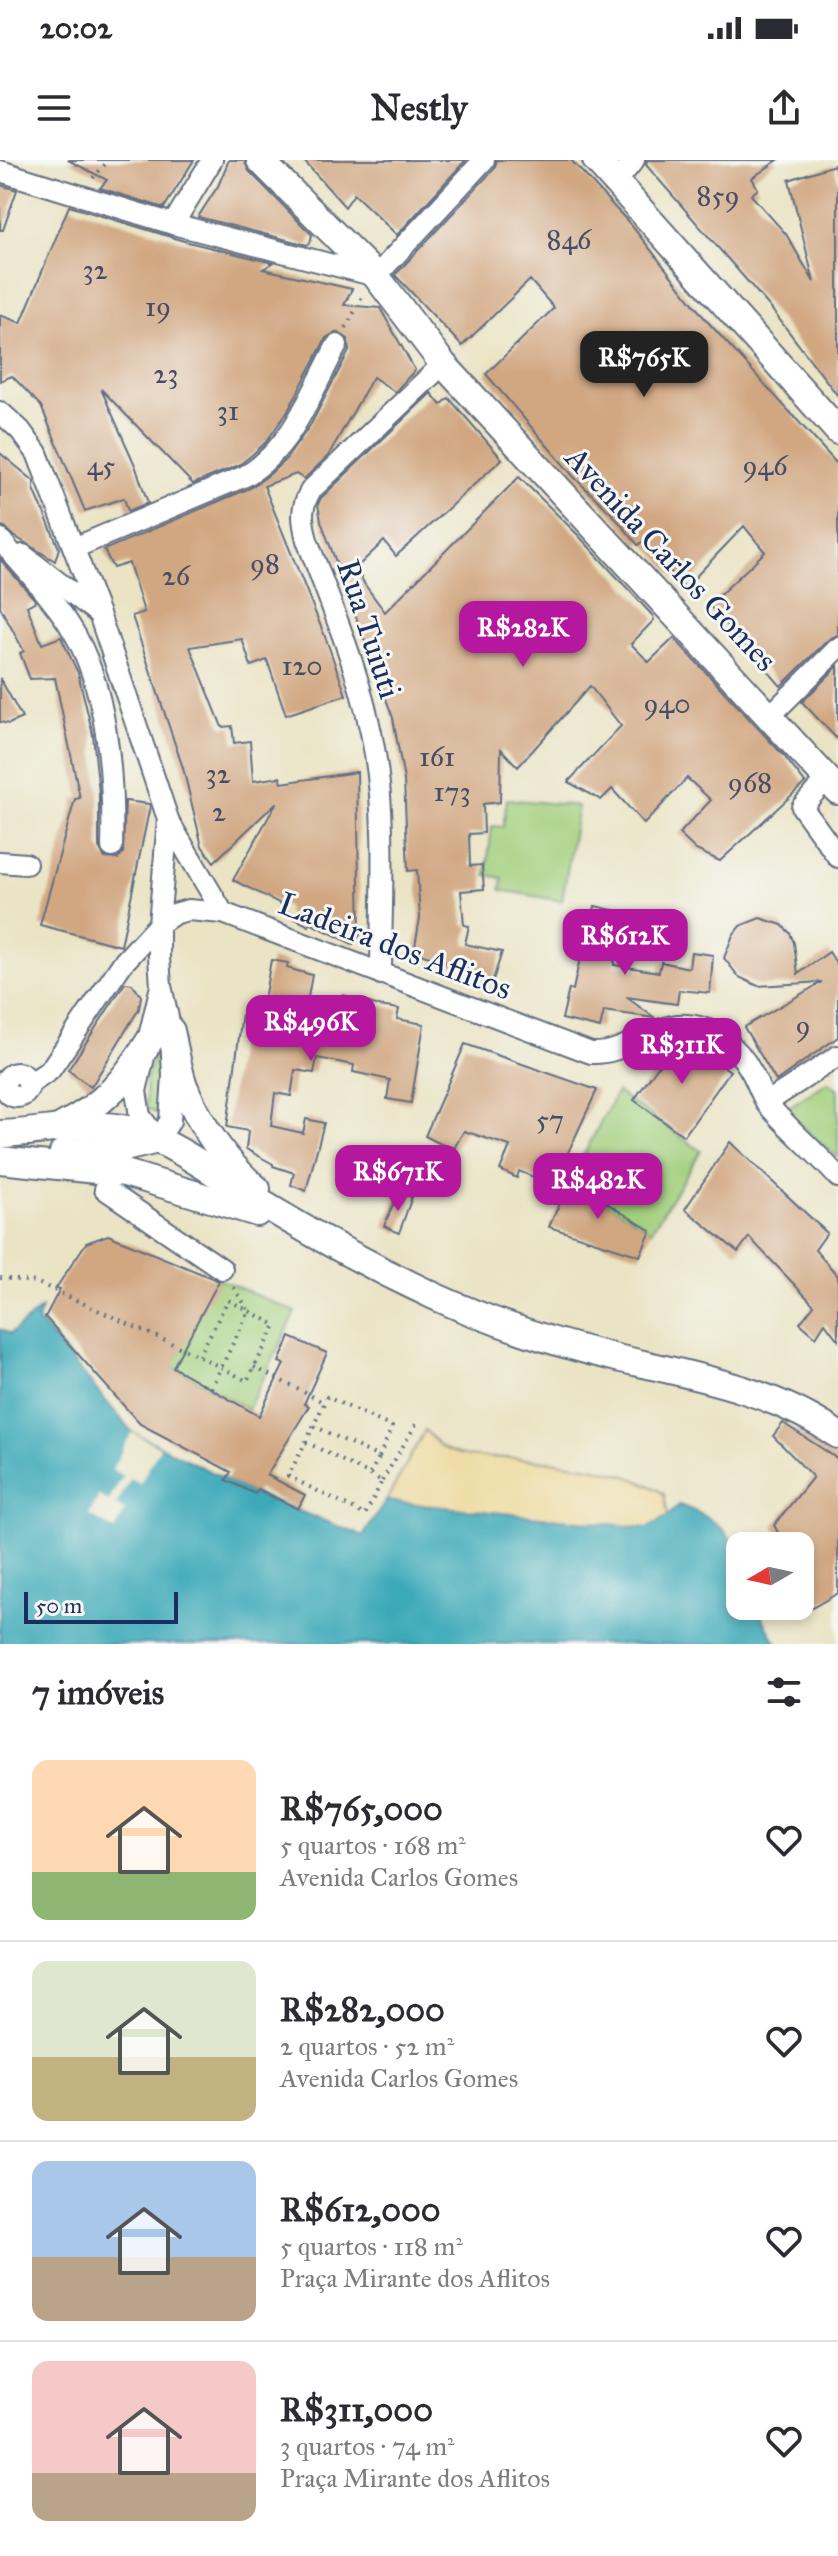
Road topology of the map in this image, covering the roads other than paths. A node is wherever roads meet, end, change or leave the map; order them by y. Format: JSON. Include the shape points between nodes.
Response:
{"nodes":[{"id":1,"x":212,"y":160,"type":"edge"},
{"id":2,"x":260,"y":160,"type":"edge"},
{"id":3,"x":484,"y":160,"type":"edge"},
{"id":4,"x":596,"y":160,"type":"edge"},
{"id":5,"x":634,"y":160,"type":"edge"},
{"id":6,"x":0,"y":171,"type":"edge"},
{"id":7,"x":617,"y":181,"type":"junction"},
{"id":8,"x":173,"y":224,"type":"junction"},
{"id":9,"x":376,"y":276,"type":"junction"},
{"id":10,"x":337,"y":345,"type":"road end"},
{"id":11,"x":443,"y":364,"type":"junction"},
{"id":12,"x":0,"y":412,"type":"edge"},
{"id":13,"x":838,"y":431,"type":"edge"},
{"id":14,"x":0,"y":538,"type":"edge"},
{"id":15,"x":74,"y":548,"type":"junction"},
{"id":16,"x":99,"y":614,"type":"junction"},
{"id":17,"x":838,"y":648,"type":"edge"},
{"id":18,"x":770,"y":716,"type":"junction"},
{"id":19,"x":832,"y":784,"type":"edge"},
{"id":20,"x":168,"y":819,"type":"junction"},
{"id":21,"x":112,"y":847,"type":"dead end"},
{"id":22,"x":836,"y":850,"type":"edge"},
{"id":23,"x":0,"y":862,"type":"edge"},
{"id":24,"x":26,"y":864,"type":"dead end"},
{"id":25,"x":223,"y":913,"type":"junction"},
{"id":26,"x":159,"y":924,"type":"junction"},
{"id":27,"x":381,"y":974,"type":"junction"},
{"id":28,"x":160,"y":1036,"type":"junction"},
{"id":29,"x":833,"y":1066,"type":"edge"},
{"id":30,"x":28,"y":1085,"type":"dead end"},
{"id":31,"x":766,"y":1103,"type":"junction"},
{"id":32,"x":57,"y":1128,"type":"junction"},
{"id":33,"x":0,"y":1134,"type":"edge"},
{"id":34,"x":158,"y":1140,"type":"junction"},
{"id":35,"x":0,"y":1159,"type":"edge"},
{"id":36,"x":838,"y":1177,"type":"edge"},
{"id":37,"x":105,"y":1189,"type":"dead end"},
{"id":38,"x":305,"y":1230,"type":"junction"},
{"id":39,"x":222,"y":1269,"type":"road end"},
{"id":40,"x":838,"y":1435,"type":"edge"}],
"edges":[{"from":1,"to":8,"type":"street"},
{"from":2,"to":9,"type":"main road","name":"Avenida Carlos Gomes"},
{"from":3,"to":9,"type":"street"},
{"from":4,"to":7,"type":"main road"},
{"from":5,"to":7,"type":"street"},
{"from":6,"to":8,"type":"street"},
{"from":7,"to":13,"type":"main road"},
{"from":8,"to":9,"type":"street"},
{"from":9,"to":11,"type":"main road","name":"Avenida Carlos Gomes"},
{"from":10,"to":15,"type":"street","via":[[287,439],[261,467]]},
{"from":11,"to":18,"type":"main road","name":"Avenida Carlos Gomes"},
{"from":11,"to":27,"type":"street","name":"Rua Tuiuti","via":[[303,503],[307,540],[364,698],[376,755],[381,798]]},
{"from":12,"to":15,"type":"street","via":[[37,453]]},
{"from":14,"to":16,"type":"street"},
{"from":14,"to":21,"type":"street","via":[[70,626],[89,667],[106,730],[114,797]]},
{"from":15,"to":16,"type":"street"},
{"from":16,"to":20,"type":"street"},
{"from":17,"to":18,"type":"street"},
{"from":18,"to":19,"type":"main road","name":"Avenida Carlos Gomes"},
{"from":19,"to":22,"type":"street","via":[[802,807]]},
{"from":20,"to":25,"type":"street"},
{"from":20,"to":26,"type":"street"},
{"from":23,"to":24,"type":"street"},
{"from":25,"to":26,"type":"street","name":"Ladeira dos Aflitos","via":[[188,910]]},
{"from":25,"to":27,"type":"street","name":"Ladeira dos Aflitos"},
{"from":26,"to":28,"type":"street"},
{"from":26,"to":30,"type":"street","via":[[122,964],[50,1070]]},
{"from":27,"to":31,"type":"street","name":"Ladeira dos Aflitos","via":[[591,1053],[604,1054],[675,1026],[704,1028],[743,1057]]},
{"from":28,"to":32,"type":"main road","via":[[103,1101]]},
{"from":28,"to":34,"type":"street","via":[[173,1076],[170,1121]]},
{"from":28,"to":34,"type":"street","via":[[138,1080],[137,1104]]},
{"from":28,"to":38,"type":"main road","via":[[225,1155]]},
{"from":29,"to":31,"type":"street"},
{"from":31,"to":36,"type":"street"},
{"from":32,"to":33,"type":"main road"},
{"from":32,"to":34,"type":"main road","via":[[104,1126]]},
{"from":34,"to":35,"type":"main road","via":[[116,1150]]},
{"from":34,"to":38,"type":"main road"},
{"from":35,"to":38,"type":"main road","via":[[125,1173]]},
{"from":37,"to":39,"type":"street"},
{"from":38,"to":40,"type":"main road","via":[[500,1324],[719,1380],[817,1420]]}]}
